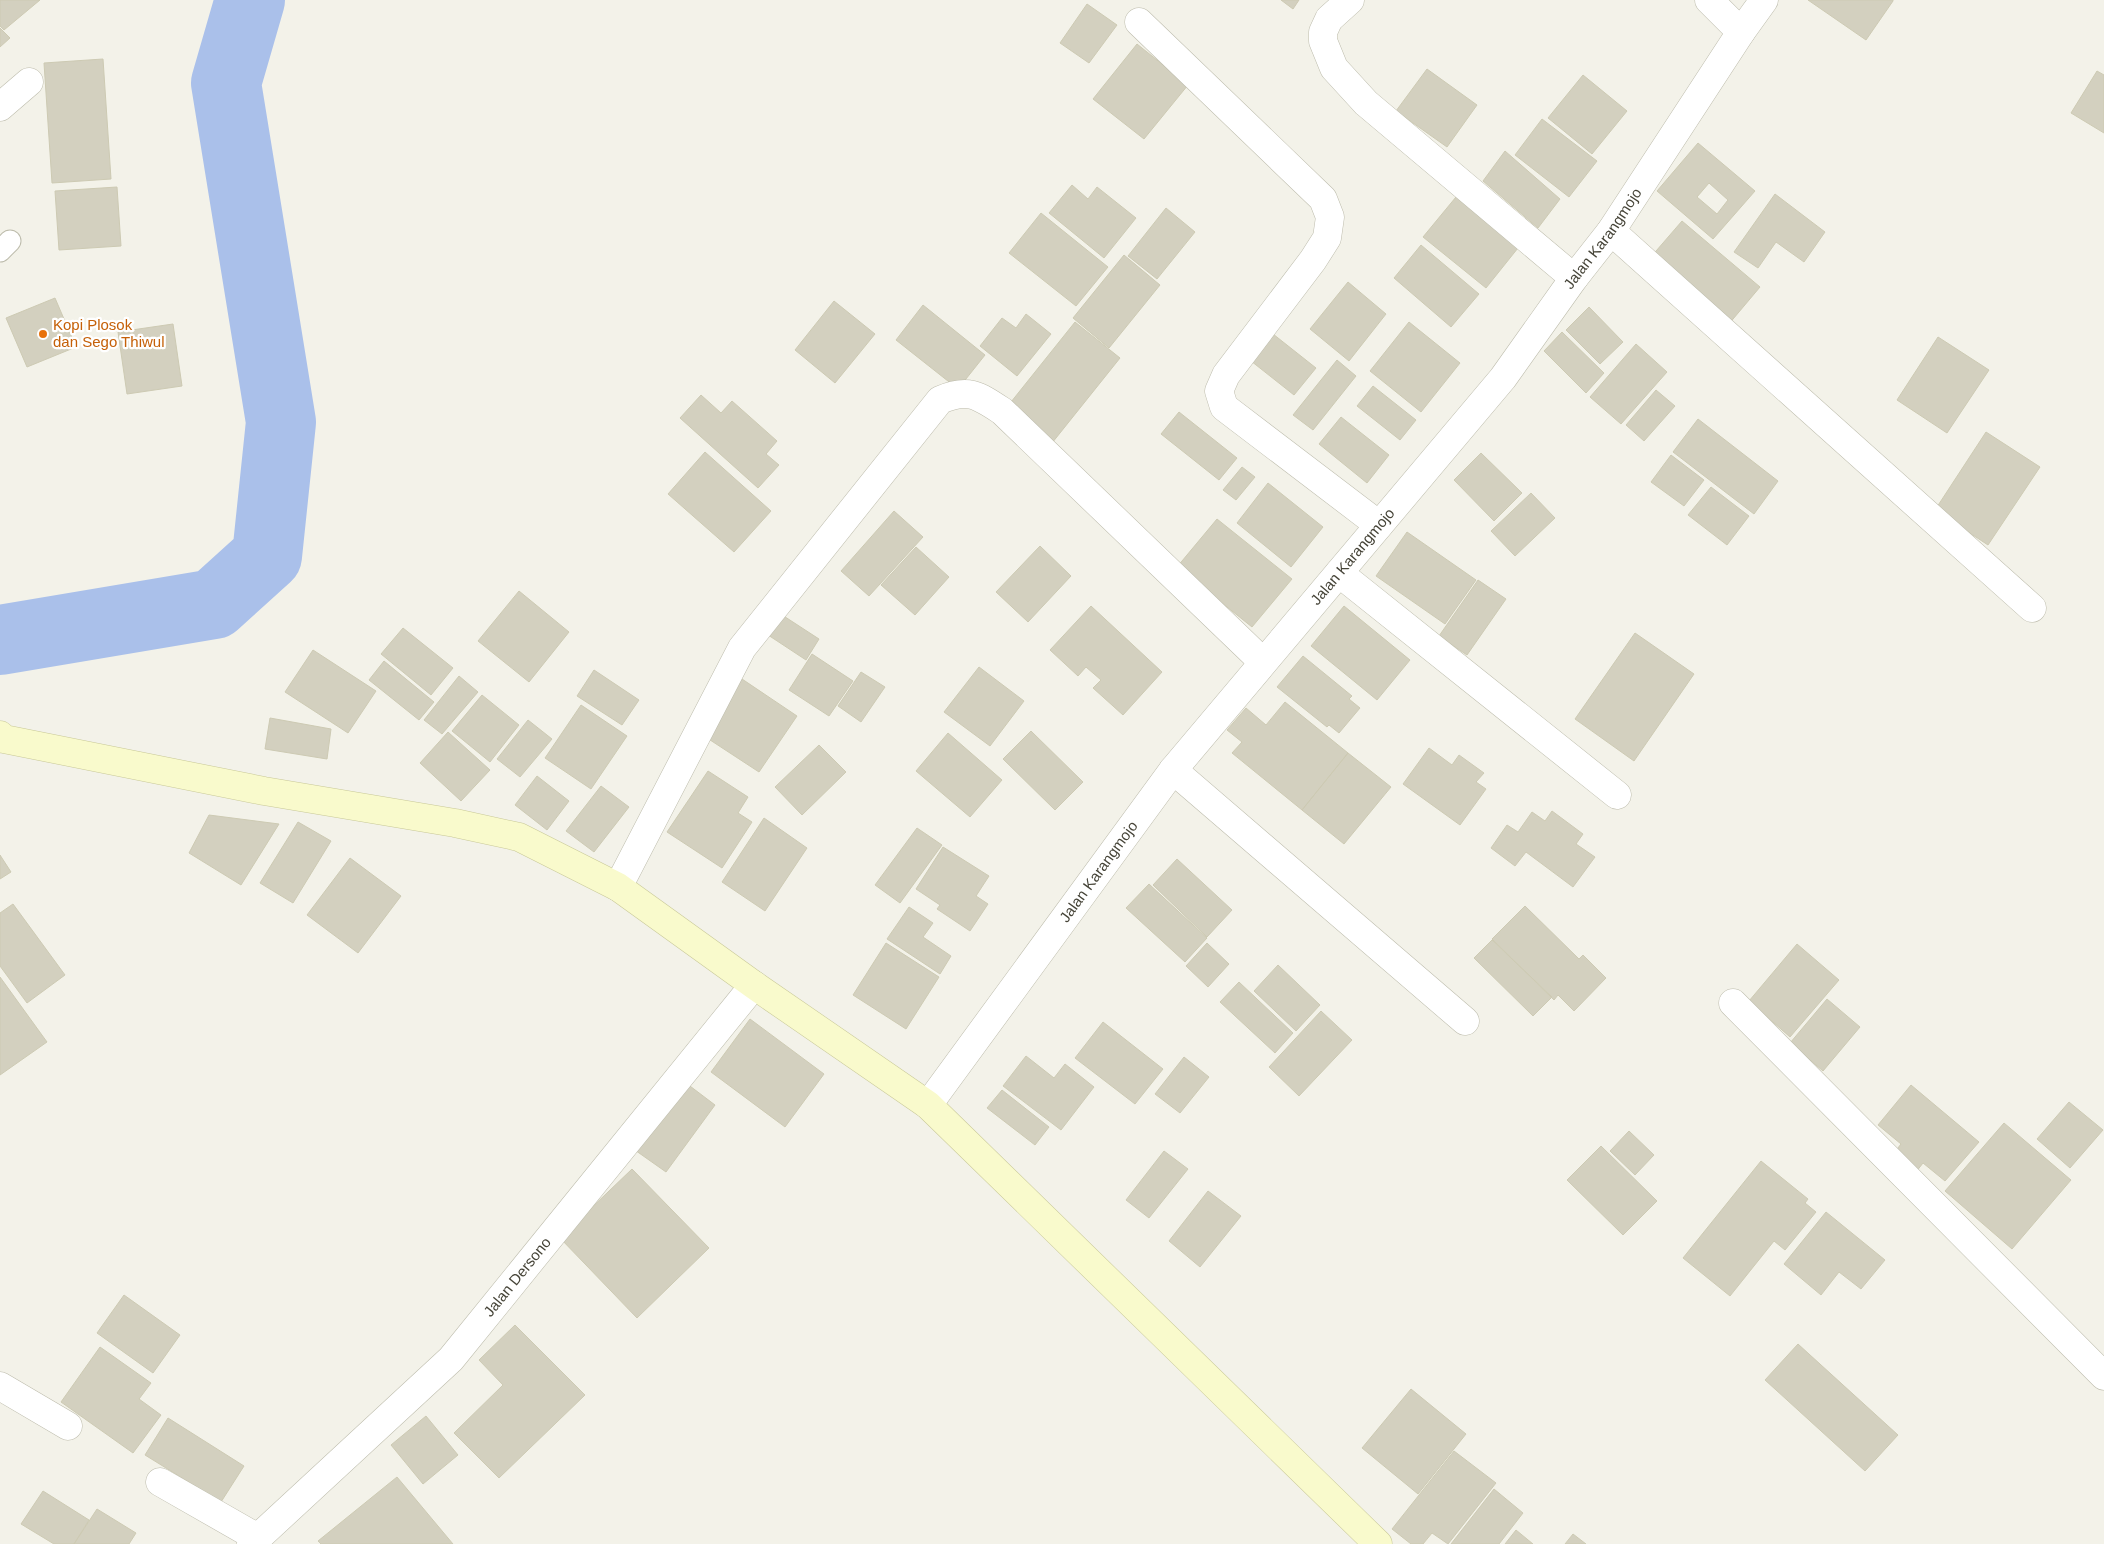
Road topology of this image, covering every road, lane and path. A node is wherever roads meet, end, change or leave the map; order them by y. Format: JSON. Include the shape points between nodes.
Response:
{"nodes":[{"id":1,"x":1350,"y":0,"type":"edge"},
{"id":2,"x":1709,"y":0,"type":"edge"},
{"id":3,"x":1764,"y":0,"type":"edge"},
{"id":4,"x":1139,"y":22,"type":"dead end"},
{"id":5,"x":1741,"y":32,"type":"junction"},
{"id":6,"x":29,"y":82,"type":"dead end"},
{"id":7,"x":0,"y":107,"type":"edge"},
{"id":8,"x":1611,"y":231,"type":"junction"},
{"id":9,"x":1574,"y":278,"type":"junction"},
{"id":10,"x":1379,"y":525,"type":"junction"},
{"id":11,"x":1339,"y":573,"type":"junction"},
{"id":12,"x":2032,"y":608,"type":"dead end"},
{"id":13,"x":1263,"y":662,"type":"junction"},
{"id":14,"x":1,"y":738,"type":"edge"},
{"id":15,"x":1173,"y":770,"type":"junction"},
{"id":16,"x":1617,"y":795,"type":"dead end"},
{"id":17,"x":618,"y":887,"type":"junction"},
{"id":18,"x":754,"y":985,"type":"junction"},
{"id":19,"x":1733,"y":1003,"type":"dead end"},
{"id":20,"x":1464,"y":1021,"type":"dead end"},
{"id":21,"x":928,"y":1105,"type":"junction"},
{"id":22,"x":2104,"y":1376,"type":"edge"},
{"id":23,"x":0,"y":1386,"type":"edge"},
{"id":24,"x":68,"y":1426,"type":"dead end"},
{"id":25,"x":160,"y":1482,"type":"dead end"},
{"id":26,"x":255,"y":1541,"type":"edge"},
{"id":27,"x":1378,"y":1544,"type":"edge"}],
"edges":[{"from":1,"to":9,"type":"street","via":[[1328,19],[1323,32],[1323,41],[1334,68],[1366,103]]},
{"from":2,"to":5,"type":"street"},
{"from":3,"to":5,"type":"street","name":"Jalan Karangmojo"},
{"from":4,"to":10,"type":"street","via":[[1323,199],[1330,217],[1327,238],[1226,375],[1219,391],[1224,407]]},
{"from":5,"to":8,"type":"street","name":"Jalan Karangmojo"},
{"from":6,"to":7,"type":"street"},
{"from":8,"to":9,"type":"street","name":"Jalan Karangmojo"},
{"from":8,"to":12,"type":"street"},
{"from":9,"to":10,"type":"street","name":"Jalan Karangmojo","via":[[1503,378]]},
{"from":10,"to":11,"type":"street","name":"Jalan Karangmojo"},
{"from":11,"to":13,"type":"street","name":"Jalan Karangmojo"},
{"from":11,"to":16,"type":"street"},
{"from":13,"to":15,"type":"street","name":"Jalan Karangmojo"},
{"from":13,"to":17,"type":"street","via":[[1002,411],[979,396],[956,393],[940,400],[742,648]]},
{"from":14,"to":17,"type":"main road","via":[[264,791],[455,823],[518,837]]},
{"from":15,"to":20,"type":"street"},
{"from":15,"to":21,"type":"street","name":"Jalan Karangmojo"},
{"from":17,"to":18,"type":"main road"},
{"from":18,"to":21,"type":"main road"},
{"from":18,"to":26,"type":"street","name":"Jalan Dersono","via":[[452,1359]]},
{"from":19,"to":22,"type":"street"},
{"from":21,"to":27,"type":"main road"},
{"from":23,"to":24,"type":"street"},
{"from":25,"to":26,"type":"street"}]}
